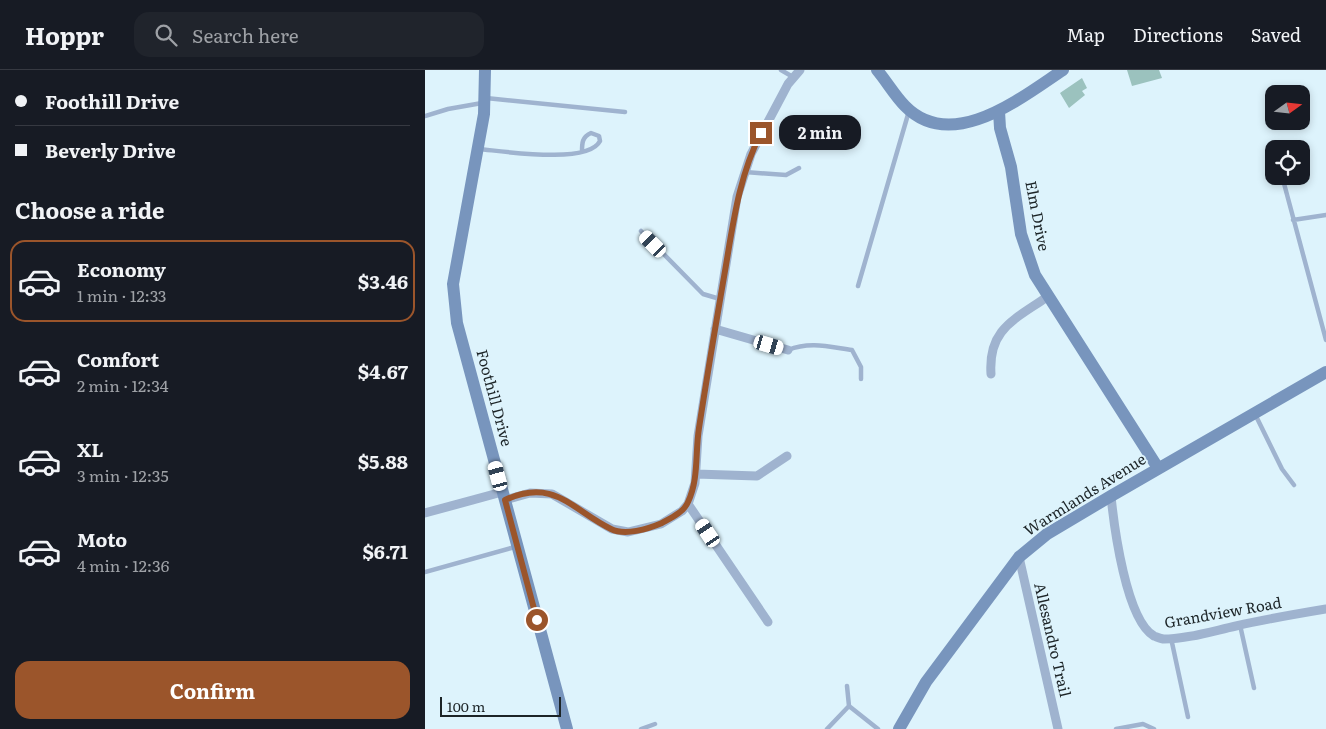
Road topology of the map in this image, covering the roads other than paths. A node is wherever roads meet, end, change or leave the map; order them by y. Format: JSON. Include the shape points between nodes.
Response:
{"nodes":[{"id":1,"x":485,"y":70,"type":"edge"},
{"id":2,"x":781,"y":70,"type":"edge"},
{"id":3,"x":801,"y":70,"type":"edge"},
{"id":4,"x":877,"y":70,"type":"edge"},
{"id":5,"x":1063,"y":70,"type":"edge"},
{"id":6,"x":793,"y":78,"type":"junction"},
{"id":7,"x":484,"y":100,"type":"junction"},
{"id":8,"x":909,"y":110,"type":"junction"},
{"id":9,"x":999,"y":111,"type":"junction"},
{"id":10,"x":625,"y":112,"type":"dead end"},
{"id":11,"x":425,"y":116,"type":"edge"},
{"id":12,"x":477,"y":149,"type":"junction"},
{"id":13,"x":582,"y":152,"type":"junction"},
{"id":14,"x":799,"y":168,"type":"dead end"},
{"id":15,"x":745,"y":172,"type":"junction"},
{"id":16,"x":1284,"y":185,"type":"edge"},
{"id":17,"x":1326,"y":215,"type":"edge"},
{"id":18,"x":1293,"y":220,"type":"junction"},
{"id":19,"x":641,"y":232,"type":"dead end"},
{"id":20,"x":858,"y":286,"type":"dead end"},
{"id":21,"x":1047,"y":297,"type":"junction"},
{"id":22,"x":720,"y":299,"type":"junction"},
{"id":23,"x":715,"y":330,"type":"junction"},
{"id":24,"x":1326,"y":340,"type":"edge"},
{"id":25,"x":788,"y":350,"type":"joint"},
{"id":26,"x":1326,"y":372,"type":"edge"},
{"id":27,"x":991,"y":374,"type":"dead end"},
{"id":28,"x":861,"y":379,"type":"dead end"},
{"id":29,"x":1255,"y":413,"type":"junction"},
{"id":30,"x":787,"y":456,"type":"dead end"},
{"id":31,"x":1158,"y":468,"type":"junction"},
{"id":32,"x":696,"y":474,"type":"junction"},
{"id":33,"x":1294,"y":485,"type":"dead end"},
{"id":34,"x":503,"y":496,"type":"junction"},
{"id":35,"x":1111,"y":496,"type":"junction"},
{"id":36,"x":688,"y":504,"type":"junction"},
{"id":37,"x":425,"y":513,"type":"edge"},
{"id":38,"x":517,"y":547,"type":"junction"},
{"id":39,"x":1019,"y":557,"type":"junction"},
{"id":40,"x":425,"y":572,"type":"edge"},
{"id":41,"x":1326,"y":609,"type":"edge"},
{"id":42,"x":768,"y":622,"type":"dead end"},
{"id":43,"x":1239,"y":625,"type":"junction"},
{"id":44,"x":1171,"y":638,"type":"junction"},
{"id":45,"x":847,"y":686,"type":"dead end"},
{"id":46,"x":1254,"y":688,"type":"dead end"},
{"id":47,"x":849,"y":706,"type":"junction"},
{"id":48,"x":1188,"y":717,"type":"dead end"},
{"id":49,"x":655,"y":724,"type":"dead end"},
{"id":50,"x":567,"y":729,"type":"edge"},
{"id":51,"x":641,"y":729,"type":"edge"},
{"id":52,"x":827,"y":729,"type":"edge"},
{"id":53,"x":878,"y":729,"type":"edge"},
{"id":54,"x":899,"y":729,"type":"edge"},
{"id":55,"x":1058,"y":729,"type":"edge"},
{"id":56,"x":1116,"y":729,"type":"edge"},
{"id":57,"x":1154,"y":729,"type":"edge"}],
"edges":[{"from":1,"to":7,"type":"street","name":"Foothill Drive"},
{"from":2,"to":6,"type":"lane"},
{"from":3,"to":6,"type":"street"},
{"from":4,"to":8,"type":"street"},
{"from":5,"to":9,"type":"street"},
{"from":6,"to":15,"type":"street","via":[[751,154]]},
{"from":7,"to":10,"type":"lane"},
{"from":7,"to":11,"type":"lane"},
{"from":7,"to":12,"type":"street","name":"Foothill Drive"},
{"from":8,"to":9,"type":"street","via":[[933,123],[958,125]]},
{"from":8,"to":20,"type":"lane"},
{"from":9,"to":21,"type":"street","name":"Elm Drive","via":[[1024,248]]},
{"from":12,"to":13,"type":"lane","via":[[559,155]]},
{"from":12,"to":34,"type":"street","name":"Foothill Drive","via":[[453,284],[457,323]]},
{"from":13,"to":13,"type":"lane","via":[[598,145],[599,136],[586,135]]},
{"from":14,"to":15,"type":"lane","via":[[786,175]]},
{"from":15,"to":22,"type":"street","via":[[737,196]]},
{"from":16,"to":18,"type":"lane"},
{"from":17,"to":18,"type":"lane"},
{"from":18,"to":24,"type":"lane"},
{"from":19,"to":22,"type":"lane","via":[[703,294]]},
{"from":21,"to":27,"type":"street","via":[[1003,327],[990,351]]},
{"from":21,"to":31,"type":"street","name":"Elm Drive"},
{"from":22,"to":23,"type":"street"},
{"from":23,"to":25,"type":"street"},
{"from":23,"to":32,"type":"street","via":[[698,436]]},
{"from":25,"to":28,"type":"lane","via":[[801,345],[852,350],[861,367]]},
{"from":26,"to":29,"type":"street","name":"Warmlands Avenue"},
{"from":29,"to":31,"type":"street","name":"Warmlands Avenue"},
{"from":29,"to":33,"type":"lane","via":[[1282,469]]},
{"from":30,"to":32,"type":"street","via":[[757,476]]},
{"from":31,"to":35,"type":"street","name":"Warmlands Avenue"},
{"from":32,"to":36,"type":"street"},
{"from":34,"to":36,"type":"street","via":[[552,494],[612,530],[628,532],[661,524]]},
{"from":34,"to":37,"type":"street"},
{"from":34,"to":38,"type":"street","name":"Foothill Drive"},
{"from":35,"to":39,"type":"street","name":"Warmlands Avenue","via":[[1047,534]]},
{"from":35,"to":44,"type":"street","name":"Grandview Road","via":[[1116,535],[1135,610],[1152,635],[1162,640]]},
{"from":36,"to":42,"type":"street"},
{"from":38,"to":40,"type":"lane"},
{"from":38,"to":50,"type":"street","name":"Foothill Drive"},
{"from":39,"to":54,"type":"street","name":"Warmlands Avenue","via":[[926,682]]},
{"from":39,"to":55,"type":"street","name":"Allesandro Trail"},
{"from":41,"to":43,"type":"street","name":"Grandview Road"},
{"from":43,"to":44,"type":"street","name":"Grandview Road"},
{"from":43,"to":46,"type":"lane"},
{"from":44,"to":48,"type":"lane"},
{"from":45,"to":47,"type":"lane"},
{"from":47,"to":52,"type":"lane"},
{"from":47,"to":53,"type":"lane"},
{"from":49,"to":51,"type":"lane"},
{"from":56,"to":57,"type":"lane","via":[[1143,724]]}]}
